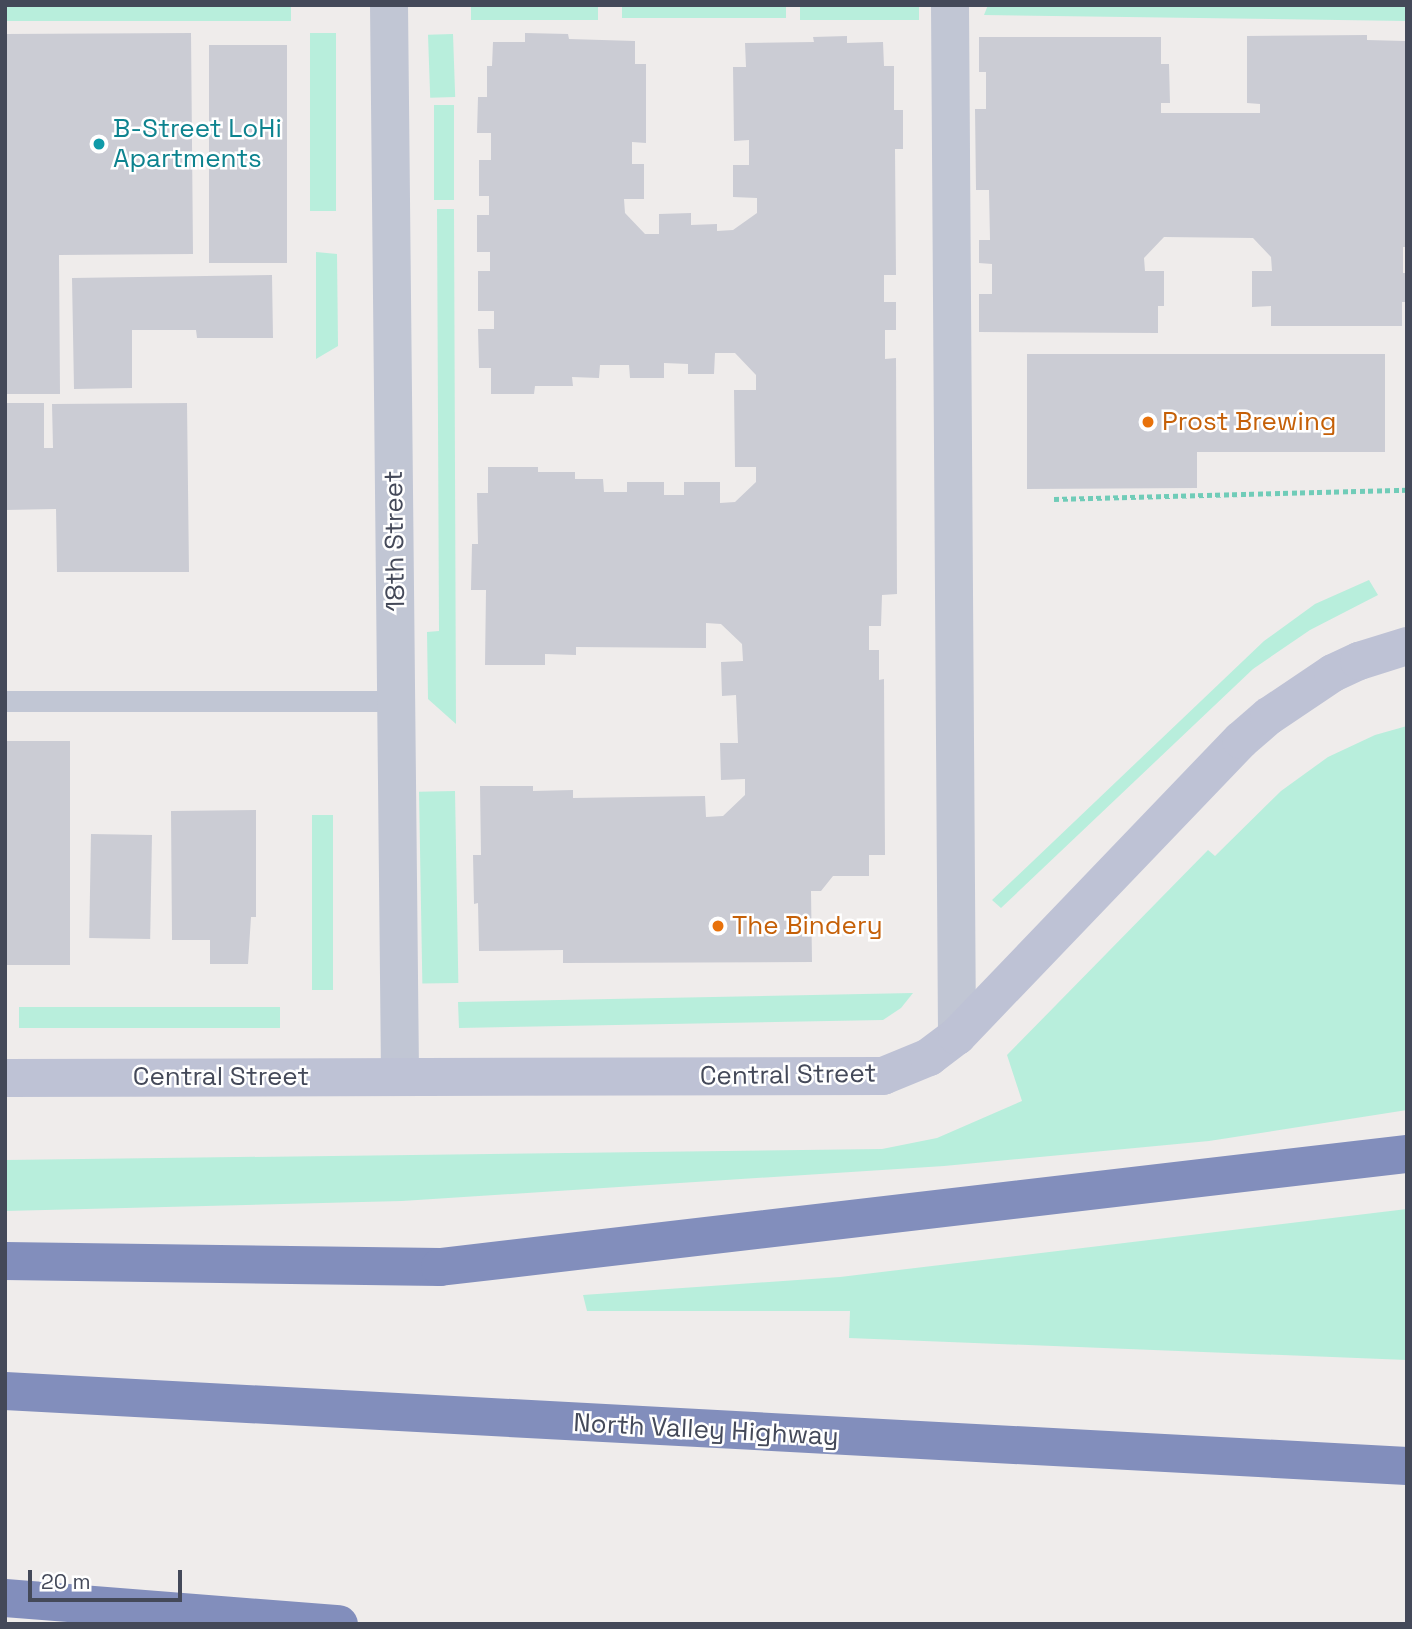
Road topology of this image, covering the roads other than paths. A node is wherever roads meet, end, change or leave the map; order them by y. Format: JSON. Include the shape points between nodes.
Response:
{"nodes":[{"id":1,"x":389,"y":5,"type":"edge"},
{"id":2,"x":950,"y":5,"type":"edge"},
{"id":3,"x":1407,"y":646,"type":"edge"},
{"id":4,"x":5,"y":701,"type":"edge"},
{"id":5,"x":397,"y":701,"type":"junction"},
{"id":6,"x":957,"y":1036,"type":"junction"},
{"id":7,"x":400,"y":1077,"type":"junction"},
{"id":8,"x":5,"y":1078,"type":"edge"},
{"id":9,"x":1407,"y":1154,"type":"edge"},
{"id":10,"x":5,"y":1261,"type":"edge"},
{"id":11,"x":5,"y":1391,"type":"edge"},
{"id":12,"x":1212,"y":1458,"type":"junction"},
{"id":13,"x":1407,"y":1466,"type":"edge"},
{"id":14,"x":1407,"y":1485,"type":"edge"},
{"id":15,"x":5,"y":1598,"type":"edge"},
{"id":16,"x":340,"y":1624,"type":"edge"}],
"edges":[{"from":1,"to":5,"type":"street","name":"18th Street"},
{"from":2,"to":6,"type":"street"},
{"from":3,"to":6,"type":"main road","name":"Central Street","via":[[1333,673],[1241,740]]},
{"from":4,"to":5,"type":"lane"},
{"from":5,"to":7,"type":"street","name":"18th Street"},
{"from":6,"to":7,"type":"main road","name":"Central Street","via":[[929,1057],[883,1076]]},
{"from":7,"to":8,"type":"main road","name":"Central Street"},
{"from":9,"to":10,"type":"highway","via":[[439,1267]]},
{"from":11,"to":12,"type":"highway","name":"North Valley Highway"},
{"from":12,"to":13,"type":"highway","name":"North Valley Highway"},
{"from":12,"to":14,"type":"highway"},
{"from":15,"to":16,"type":"highway"}]}
